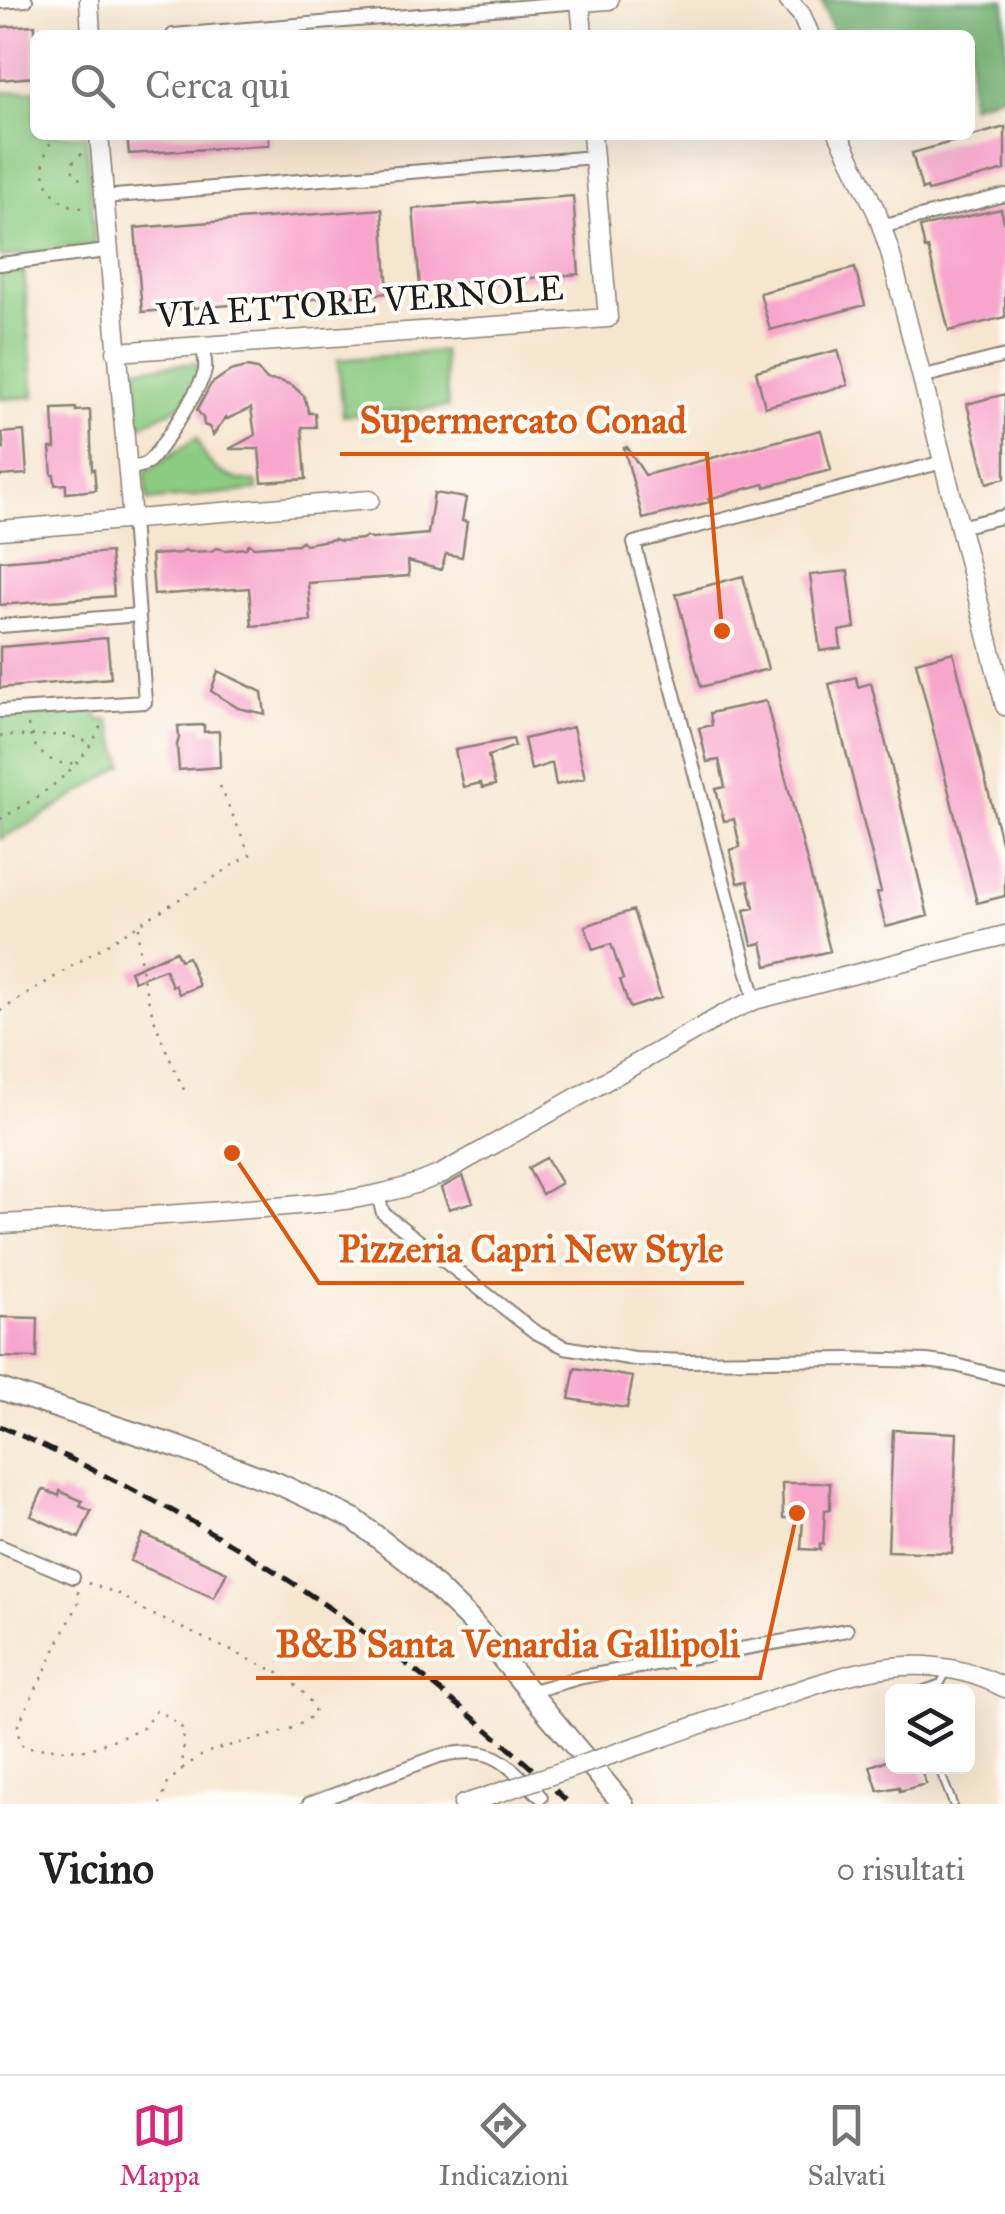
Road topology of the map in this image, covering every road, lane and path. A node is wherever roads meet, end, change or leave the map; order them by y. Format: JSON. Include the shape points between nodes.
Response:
{"nodes":[{"id":1,"x":26,"y":0,"type":"edge"},
{"id":2,"x":89,"y":0,"type":"edge"},
{"id":3,"x":609,"y":0,"type":"edge"},
{"id":4,"x":788,"y":0,"type":"edge"},
{"id":5,"x":0,"y":2,"type":"edge"},
{"id":6,"x":580,"y":2,"type":"edge"},
{"id":7,"x":91,"y":30,"type":"edge"},
{"id":8,"x":236,"y":30,"type":"edge"},
{"id":9,"x":583,"y":30,"type":"edge"},
{"id":10,"x":808,"y":30,"type":"edge"},
{"id":11,"x":53,"y":140,"type":"edge"},
{"id":12,"x":98,"y":140,"type":"edge"},
{"id":13,"x":592,"y":140,"type":"edge"},
{"id":14,"x":841,"y":140,"type":"edge"},
{"id":15,"x":84,"y":153,"type":"dead end"},
{"id":16,"x":594,"y":157,"type":"junction"},
{"id":17,"x":86,"y":180,"type":"dead end"},
{"id":18,"x":1005,"y":195,"type":"edge"},
{"id":19,"x":96,"y":202,"type":"junction"},
{"id":20,"x":881,"y":228,"type":"junction"},
{"id":21,"x":107,"y":250,"type":"junction"},
{"id":22,"x":0,"y":264,"type":"edge"},
{"id":23,"x":202,"y":346,"type":"junction"},
{"id":24,"x":116,"y":352,"type":"junction"},
{"id":25,"x":1005,"y":356,"type":"edge"},
{"id":26,"x":921,"y":377,"type":"junction"},
{"id":27,"x":943,"y":462,"type":"junction"},
{"id":28,"x":127,"y":470,"type":"junction"},
{"id":29,"x":370,"y":500,"type":"dead end"},
{"id":30,"x":1005,"y":516,"type":"edge"},
{"id":31,"x":132,"y":520,"type":"junction"},
{"id":32,"x":959,"y":527,"type":"junction"},
{"id":33,"x":0,"y":530,"type":"edge"},
{"id":34,"x":139,"y":616,"type":"junction"},
{"id":35,"x":0,"y":626,"type":"edge"},
{"id":36,"x":105,"y":703,"type":"junction"},
{"id":37,"x":1005,"y":706,"type":"edge"},
{"id":38,"x":27,"y":708,"type":"junction"},
{"id":39,"x":0,"y":711,"type":"edge"},
{"id":40,"x":0,"y":736,"type":"edge"},
{"id":41,"x":29,"y":736,"type":"junction"},
{"id":42,"x":91,"y":743,"type":"junction"},
{"id":43,"x":78,"y":762,"type":"junction"},
{"id":44,"x":218,"y":779,"type":"dead end"},
{"id":45,"x":0,"y":820,"type":"edge"},
{"id":46,"x":138,"y":925,"type":"junction"},
{"id":47,"x":1005,"y":935,"type":"edge"},
{"id":48,"x":756,"y":1000,"type":"junction"},
{"id":49,"x":0,"y":1011,"type":"edge"},
{"id":50,"x":185,"y":1092,"type":"dead end"},
{"id":51,"x":378,"y":1196,"type":"junction"},
{"id":52,"x":0,"y":1224,"type":"edge"},
{"id":53,"x":1005,"y":1378,"type":"edge"},
{"id":54,"x":0,"y":1389,"type":"edge"},
{"id":55,"x":0,"y":1546,"type":"edge"},
{"id":56,"x":69,"y":1575,"type":"junction"},
{"id":57,"x":847,"y":1630,"type":"dead end"},
{"id":58,"x":948,"y":1668,"type":"junction"},
{"id":59,"x":937,"y":1684,"type":"edge"},
{"id":60,"x":1005,"y":1688,"type":"edge"},
{"id":61,"x":529,"y":1692,"type":"junction"},
{"id":62,"x":182,"y":1768,"type":"junction"},
{"id":63,"x":941,"y":1774,"type":"edge"},
{"id":64,"x":541,"y":1797,"type":"dead end"},
{"id":65,"x":160,"y":1804,"type":"edge"},
{"id":66,"x":309,"y":1804,"type":"edge"},
{"id":67,"x":462,"y":1804,"type":"edge"},
{"id":68,"x":623,"y":1804,"type":"edge"},
{"id":69,"x":952,"y":1804,"type":"edge"}],
"edges":[{"from":1,"to":5,"type":"street"},
{"from":2,"to":7,"type":"street"},
{"from":3,"to":6,"type":"street"},
{"from":4,"to":10,"type":"street"},
{"from":6,"to":8,"type":"street"},
{"from":6,"to":9,"type":"street"},
{"from":11,"to":19,"type":"path","via":[[42,168],[48,187],[68,206]]},
{"from":12,"to":19,"type":"street"},
{"from":13,"to":16,"type":"street"},
{"from":14,"to":20,"type":"street"},
{"from":15,"to":17,"type":"path","via":[[72,167]]},
{"from":16,"to":19,"type":"street"},
{"from":16,"to":23,"type":"street","name":"VIA ETTORE VERNOLE","via":[[608,318]]},
{"from":18,"to":20,"type":"street"},
{"from":19,"to":21,"type":"street"},
{"from":20,"to":26,"type":"street"},
{"from":21,"to":22,"type":"street"},
{"from":21,"to":24,"type":"street"},
{"from":23,"to":24,"type":"street","name":"VIA ETTORE VERNOLE"},
{"from":23,"to":28,"type":"street","via":[[202,378],[175,424],[152,459]]},
{"from":24,"to":28,"type":"street"},
{"from":25,"to":26,"type":"street"},
{"from":26,"to":27,"type":"street"},
{"from":27,"to":32,"type":"street"},
{"from":27,"to":48,"type":"street","via":[[634,543]]},
{"from":28,"to":31,"type":"street"},
{"from":29,"to":31,"type":"street"},
{"from":30,"to":32,"type":"street"},
{"from":31,"to":33,"type":"street"},
{"from":31,"to":34,"type":"street"},
{"from":32,"to":37,"type":"street"},
{"from":34,"to":35,"type":"street"},
{"from":34,"to":36,"type":"street","via":[[145,702]]},
{"from":36,"to":38,"type":"street"},
{"from":36,"to":42,"type":"path"},
{"from":38,"to":39,"type":"street"},
{"from":38,"to":41,"type":"path"},
{"from":40,"to":41,"type":"path"},
{"from":41,"to":42,"type":"path","via":[[68,735]]},
{"from":41,"to":43,"type":"path","via":[[48,758]]},
{"from":42,"to":43,"type":"path"},
{"from":43,"to":45,"type":"path"},
{"from":44,"to":46,"type":"path","via":[[250,855]]},
{"from":46,"to":49,"type":"path"},
{"from":46,"to":50,"type":"path","via":[[145,988]]},
{"from":47,"to":48,"type":"street"},
{"from":48,"to":51,"type":"street","via":[[440,1174]]},
{"from":51,"to":52,"type":"street"},
{"from":51,"to":53,"type":"street","via":[[383,1213],[535,1332],[566,1347],[634,1359],[927,1361]]},
{"from":54,"to":61,"type":"main road","via":[[279,1484],[354,1519],[470,1620]]},
{"from":55,"to":56,"type":"street"},
{"from":56,"to":62,"type":"path","via":[[78,1604],[18,1725],[24,1748],[87,1750],[144,1728],[156,1711],[182,1728]]},
{"from":56,"to":62,"type":"path","via":[[279,1673],[314,1706],[311,1718],[212,1751]]},
{"from":57,"to":61,"type":"street","via":[[582,1676]]},
{"from":58,"to":59,"type":"lane"},
{"from":58,"to":60,"type":"street"},
{"from":58,"to":67,"type":"street","bridge":true,"via":[[863,1670]]},
{"from":61,"to":68,"type":"main road"},
{"from":62,"to":65,"type":"path"},
{"from":63,"to":69,"type":"lane"},
{"from":64,"to":66,"type":"street","via":[[500,1759],[462,1751]]}]}
